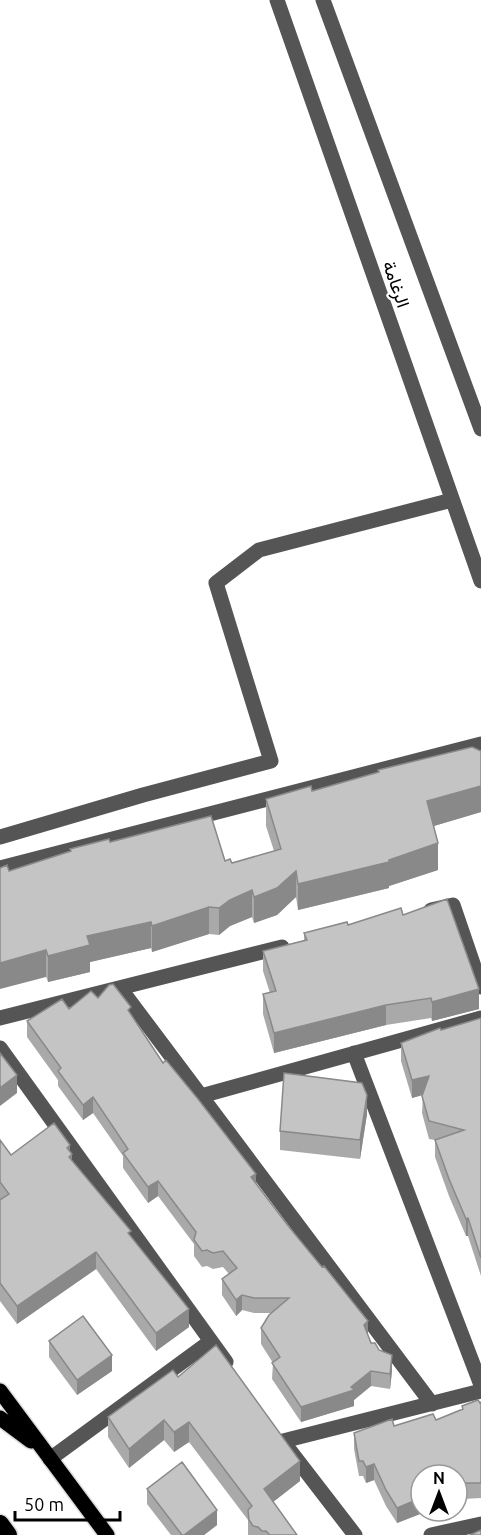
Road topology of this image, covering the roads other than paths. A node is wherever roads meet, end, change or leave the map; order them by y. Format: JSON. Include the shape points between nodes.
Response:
{"nodes":[{"id":1,"x":277,"y":0,"type":"edge"},
{"id":2,"x":323,"y":0,"type":"edge"},
{"id":3,"x":481,"y":429,"type":"edge"},
{"id":4,"x":452,"y":500,"type":"junction"},
{"id":5,"x":481,"y":581,"type":"edge"},
{"id":6,"x":481,"y":744,"type":"edge"},
{"id":7,"x":0,"y":837,"type":"edge"},
{"id":8,"x":0,"y":868,"type":"edge"},
{"id":9,"x":419,"y":913,"type":"edge"},
{"id":10,"x":292,"y":945,"type":"edge"},
{"id":11,"x":481,"y":987,"type":"edge"},
{"id":12,"x":120,"y":988,"type":"junction"},
{"id":13,"x":0,"y":1018,"type":"edge"},
{"id":14,"x":481,"y":1018,"type":"edge"},
{"id":15,"x":0,"y":1048,"type":"edge"},
{"id":16,"x":354,"y":1053,"type":"junction"},
{"id":17,"x":201,"y":1096,"type":"junction"},
{"id":18,"x":211,"y":1341,"type":"junction"},
{"id":19,"x":237,"y":1377,"type":"edge"},
{"id":20,"x":481,"y":1385,"type":"edge"},
{"id":21,"x":0,"y":1391,"type":"edge"},
{"id":22,"x":481,"y":1391,"type":"edge"},
{"id":23,"x":432,"y":1404,"type":"junction"},
{"id":24,"x":0,"y":1418,"type":"edge"},
{"id":25,"x":47,"y":1454,"type":"junction"},
{"id":26,"x":0,"y":1524,"type":"edge"},
{"id":27,"x":481,"y":1524,"type":"edge"},
{"id":28,"x":8,"y":1535,"type":"edge"},
{"id":29,"x":107,"y":1535,"type":"edge"},
{"id":30,"x":355,"y":1535,"type":"edge"},
{"id":31,"x":432,"y":1535,"type":"edge"}],
"edges":[{"from":1,"to":4,"type":"street","name":"الرغامة"},
{"from":2,"to":3,"type":"street","name":"الرغامة"},
{"from":4,"to":5,"type":"street","name":"الرغامة"},
{"from":4,"to":7,"type":"street","via":[[259,550],[216,583],[271,761]]},
{"from":6,"to":8,"type":"street"},
{"from":9,"to":11,"type":"street","via":[[453,904]]},
{"from":10,"to":12,"type":"street"},
{"from":12,"to":13,"type":"street"},
{"from":12,"to":17,"type":"street"},
{"from":14,"to":16,"type":"street"},
{"from":15,"to":18,"type":"street"},
{"from":16,"to":17,"type":"street"},
{"from":16,"to":20,"type":"street"},
{"from":17,"to":23,"type":"street"},
{"from":18,"to":19,"type":"street"},
{"from":18,"to":25,"type":"street"},
{"from":21,"to":25,"type":"main road"},
{"from":22,"to":23,"type":"street"},
{"from":23,"to":30,"type":"street","via":[[280,1436]]},
{"from":24,"to":25,"type":"main road"},
{"from":25,"to":29,"type":"main road"},
{"from":26,"to":28,"type":"highway"},
{"from":27,"to":31,"type":"street"}]}
